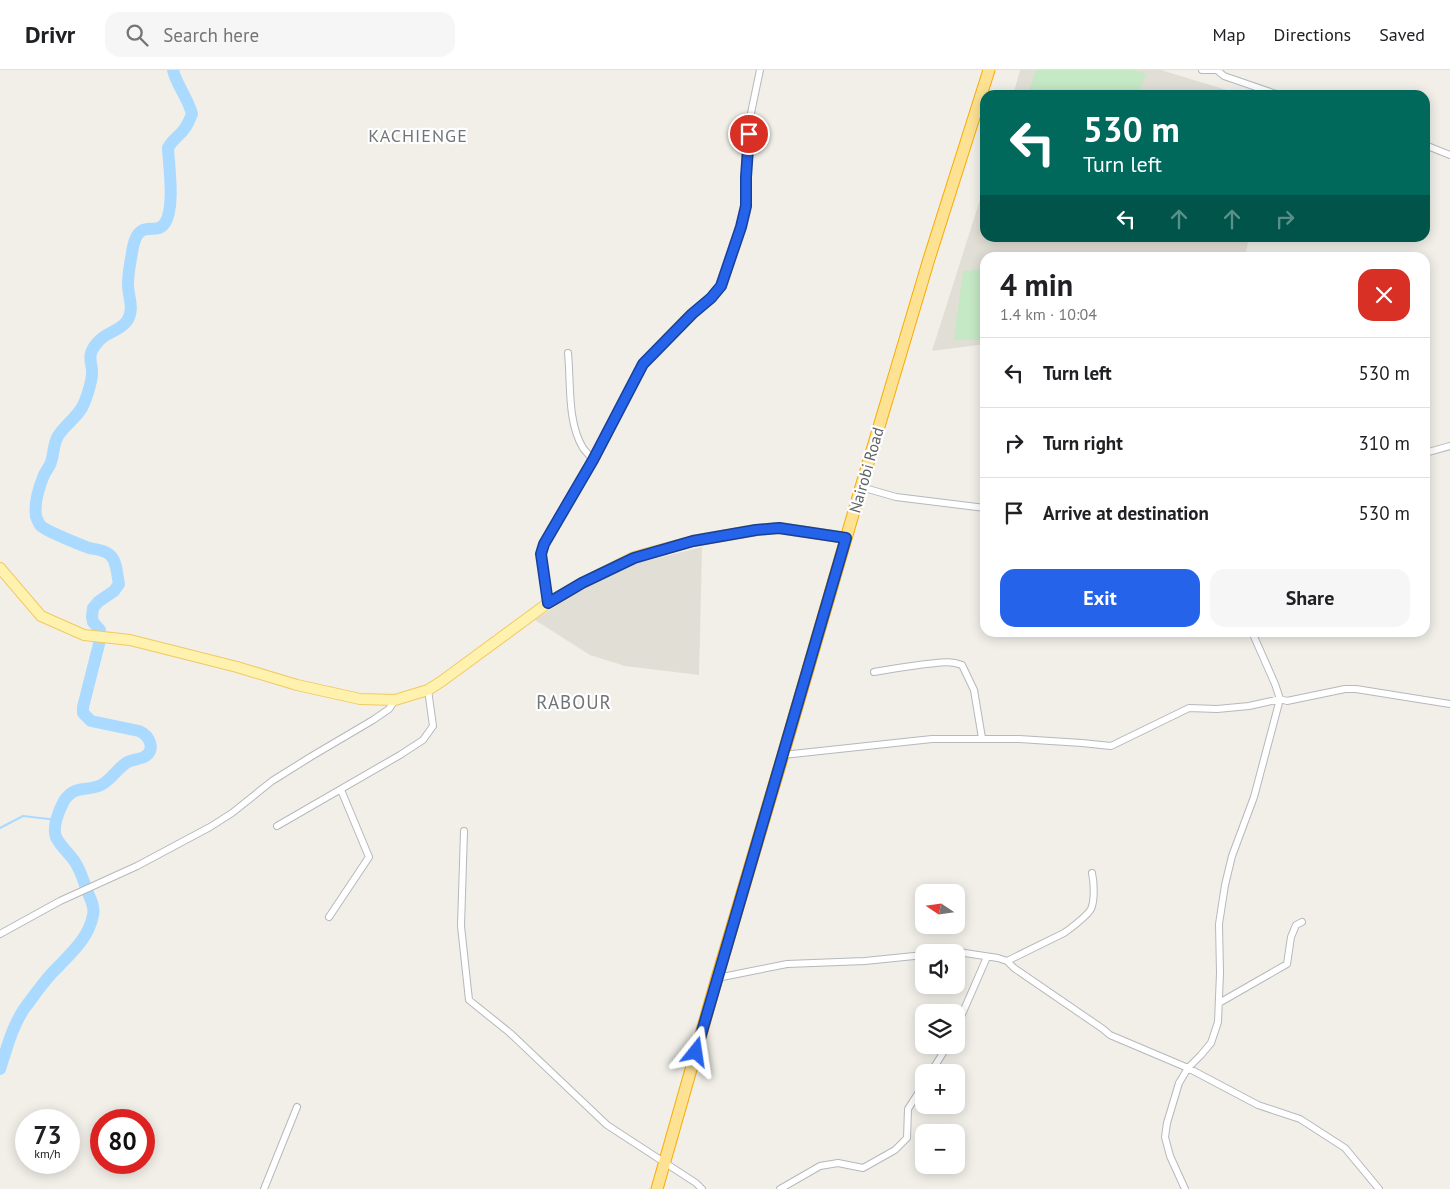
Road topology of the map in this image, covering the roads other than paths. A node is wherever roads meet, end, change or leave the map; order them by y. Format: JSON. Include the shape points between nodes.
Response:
{"nodes":[{"id":1,"x":760,"y":70,"type":"edge"},
{"id":2,"x":989,"y":70,"type":"edge"},
{"id":3,"x":1202,"y":70,"type":"edge"},
{"id":4,"x":1218,"y":70,"type":"edge"},
{"id":5,"x":983,"y":90,"type":"edge"},
{"id":6,"x":1265,"y":90,"type":"edge"},
{"id":7,"x":980,"y":98,"type":"edge"},
{"id":8,"x":1430,"y":147,"type":"edge"},
{"id":9,"x":1450,"y":154,"type":"edge"},
{"id":10,"x":568,"y":353,"type":"dead end"},
{"id":11,"x":1450,"y":446,"type":"edge"},
{"id":12,"x":1430,"y":452,"type":"edge"},
{"id":13,"x":593,"y":460,"type":"junction"},
{"id":14,"x":861,"y":487,"type":"junction"},
{"id":15,"x":980,"y":507,"type":"edge"},
{"id":16,"x":846,"y":538,"type":"junction"},
{"id":17,"x":0,"y":568,"type":"edge"},
{"id":18,"x":548,"y":603,"type":"junction"},
{"id":19,"x":1254,"y":637,"type":"edge"},
{"id":20,"x":874,"y":672,"type":"dead end"},
{"id":21,"x":428,"y":690,"type":"junction"},
{"id":22,"x":1280,"y":699,"type":"junction"},
{"id":23,"x":395,"y":700,"type":"junction"},
{"id":24,"x":1450,"y":704,"type":"edge"},
{"id":25,"x":982,"y":738,"type":"junction"},
{"id":26,"x":784,"y":755,"type":"junction"},
{"id":27,"x":341,"y":790,"type":"junction"},
{"id":28,"x":277,"y":826,"type":"dead end"},
{"id":29,"x":464,"y":831,"type":"dead end"},
{"id":30,"x":1092,"y":874,"type":"dead end"},
{"id":31,"x":329,"y":917,"type":"dead end"},
{"id":32,"x":1302,"y":922,"type":"dead end"},
{"id":33,"x":0,"y":934,"type":"edge"},
{"id":34,"x":965,"y":953,"type":"edge"},
{"id":35,"x":915,"y":956,"type":"edge"},
{"id":36,"x":987,"y":957,"type":"junction"},
{"id":37,"x":1007,"y":961,"type":"junction"},
{"id":38,"x":717,"y":978,"type":"junction"},
{"id":39,"x":1219,"y":1003,"type":"junction"},
{"id":40,"x":965,"y":1007,"type":"edge"},
{"id":41,"x":1188,"y":1068,"type":"junction"},
{"id":42,"x":915,"y":1098,"type":"edge"},
{"id":43,"x":298,"y":1107,"type":"dead end"},
{"id":44,"x":666,"y":1163,"type":"junction"},
{"id":45,"x":264,"y":1189,"type":"edge"},
{"id":46,"x":657,"y":1189,"type":"edge"},
{"id":47,"x":702,"y":1189,"type":"edge"},
{"id":48,"x":780,"y":1189,"type":"edge"},
{"id":49,"x":1185,"y":1189,"type":"edge"},
{"id":50,"x":1379,"y":1189,"type":"edge"}],
"edges":[{"from":1,"to":13,"type":"street","via":[[751,113],[746,206],[721,286],[643,364]]},
{"from":2,"to":5,"type":"highway","name":"Nairobi Road"},
{"from":3,"to":4,"type":"street"},
{"from":4,"to":6,"type":"street","via":[[1224,76]]},
{"from":7,"to":14,"type":"highway","name":"Nairobi Road"},
{"from":8,"to":9,"type":"street"},
{"from":10,"to":13,"type":"street","via":[[571,409],[583,447]]},
{"from":11,"to":12,"type":"street"},
{"from":13,"to":18,"type":"street","via":[[544,544],[541,554]]},
{"from":14,"to":15,"type":"street","via":[[896,497]]},
{"from":14,"to":16,"type":"highway","name":"Nairobi Road"},
{"from":16,"to":18,"type":"main road","via":[[779,528],[693,541],[634,558]]},
{"from":16,"to":26,"type":"highway","name":"Nairobi Road"},
{"from":17,"to":23,"type":"main road","via":[[41,616],[84,635],[130,640],[360,699]]},
{"from":18,"to":21,"type":"main road"},
{"from":19,"to":22,"type":"street"},
{"from":20,"to":25,"type":"street","via":[[942,662],[962,664],[974,690]]},
{"from":21,"to":23,"type":"main road"},
{"from":21,"to":27,"type":"street","via":[[433,726],[423,740]]},
{"from":22,"to":24,"type":"street","via":[[1356,689]]},
{"from":22,"to":25,"type":"street","via":[[1249,706],[1189,708],[1111,746]]},
{"from":22,"to":39,"type":"street","via":[[1254,797],[1225,885],[1219,924]]},
{"from":23,"to":33,"type":"street","via":[[389,709],[272,781],[217,822]]},
{"from":25,"to":26,"type":"street","via":[[932,739]]},
{"from":26,"to":38,"type":"highway","name":"Nairobi Road"},
{"from":27,"to":28,"type":"street"},
{"from":27,"to":31,"type":"street","via":[[369,857]]},
{"from":29,"to":44,"type":"street","via":[[461,926],[469,1000],[510,1033],[607,1126]]},
{"from":30,"to":37,"type":"street","via":[[1091,909],[1071,929]]},
{"from":32,"to":39,"type":"street","via":[[1296,925],[1291,937],[1287,964]]},
{"from":34,"to":36,"type":"street"},
{"from":35,"to":38,"type":"street","via":[[787,964]]},
{"from":36,"to":37,"type":"street"},
{"from":36,"to":40,"type":"street"},
{"from":37,"to":41,"type":"street","via":[[1110,1035]]},
{"from":38,"to":44,"type":"highway","name":"Nairobi Road"},
{"from":39,"to":41,"type":"street","via":[[1218,1022],[1211,1043]]},
{"from":41,"to":49,"type":"street","via":[[1179,1083],[1165,1137]]},
{"from":41,"to":50,"type":"street","via":[[1258,1105],[1300,1119],[1345,1148]]},
{"from":42,"to":48,"type":"street","via":[[908,1109],[907,1138],[895,1150],[863,1168],[838,1163],[820,1166]]},
{"from":43,"to":45,"type":"street"},
{"from":44,"to":46,"type":"highway","name":"Nairobi Road"},
{"from":44,"to":47,"type":"street"}]}
